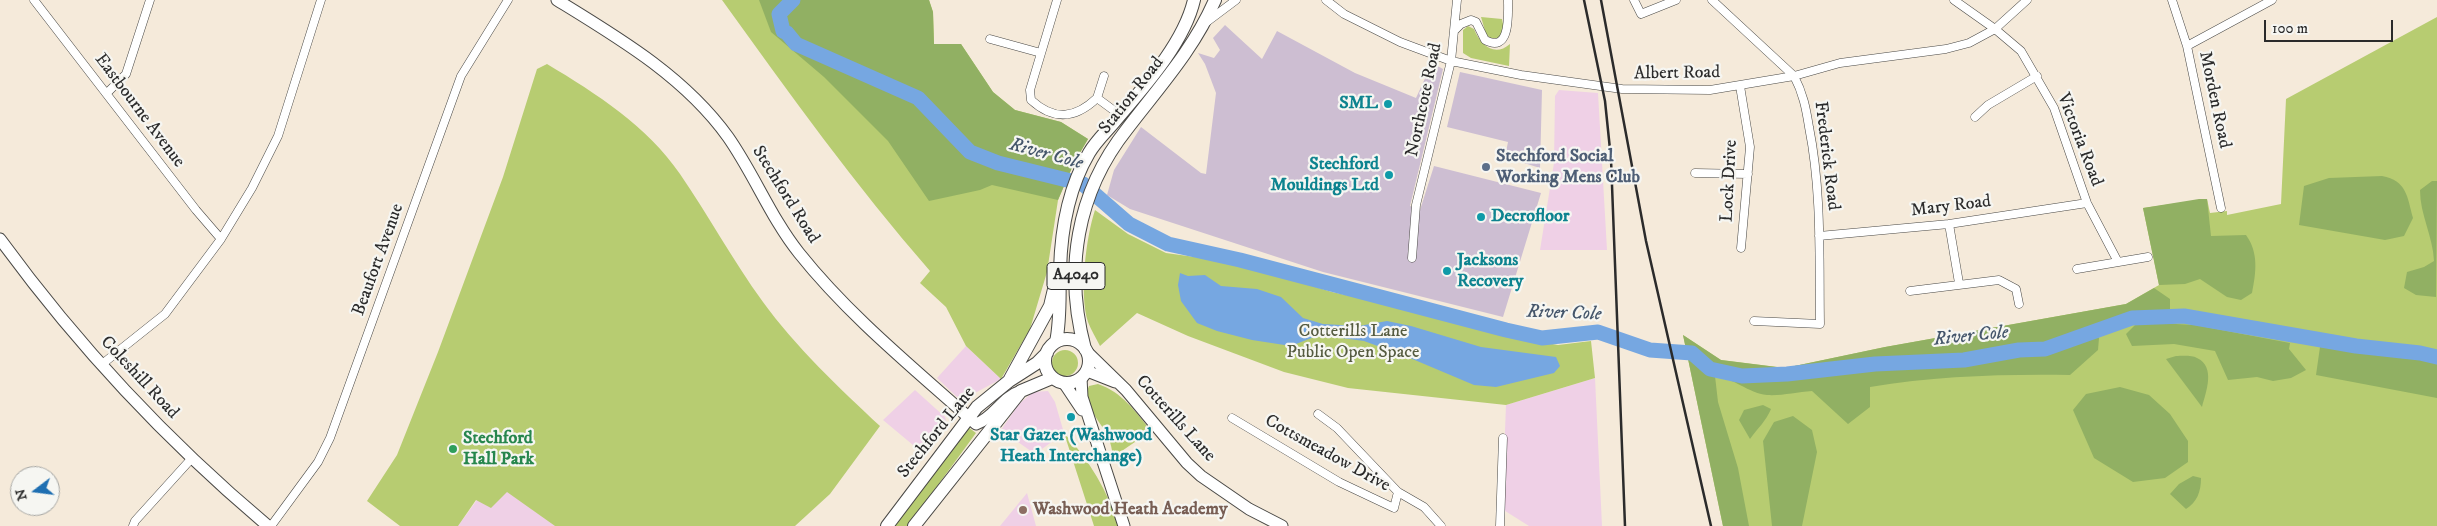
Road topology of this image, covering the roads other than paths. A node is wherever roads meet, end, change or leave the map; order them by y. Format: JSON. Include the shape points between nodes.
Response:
{"nodes":[{"id":1,"x":34,"y":0,"type":"edge"},
{"id":2,"x":150,"y":0,"type":"edge"},
{"id":3,"x":321,"y":0,"type":"edge"},
{"id":4,"x":508,"y":0,"type":"edge"},
{"id":5,"x":557,"y":0,"type":"edge"},
{"id":6,"x":1057,"y":0,"type":"edge"},
{"id":7,"x":1194,"y":0,"type":"edge"},
{"id":8,"x":1215,"y":0,"type":"edge"},
{"id":9,"x":1236,"y":0,"type":"edge"},
{"id":10,"x":1326,"y":0,"type":"edge"},
{"id":11,"x":1457,"y":0,"type":"edge"},
{"id":12,"x":1508,"y":0,"type":"edge"},
{"id":13,"x":1634,"y":0,"type":"edge"},
{"id":14,"x":1676,"y":0,"type":"edge"},
{"id":15,"x":1712,"y":0,"type":"edge"},
{"id":16,"x":1954,"y":0,"type":"edge"},
{"id":17,"x":2027,"y":0,"type":"edge"},
{"id":18,"x":2172,"y":0,"type":"edge"},
{"id":19,"x":2272,"y":0,"type":"edge"},
{"id":20,"x":1207,"y":23,"type":"junction"},
{"id":21,"x":1995,"y":29,"type":"junction"},
{"id":22,"x":1454,"y":31,"type":"junction"},
{"id":23,"x":990,"y":39,"type":"dead end"},
{"id":24,"x":2187,"y":46,"type":"junction"},
{"id":25,"x":1041,"y":53,"type":"junction"},
{"id":26,"x":1451,"y":61,"type":"junction"},
{"id":27,"x":1104,"y":76,"type":"dead end"},
{"id":28,"x":1794,"y":76,"type":"junction"},
{"id":29,"x":2037,"y":76,"type":"junction"},
{"id":30,"x":1740,"y":86,"type":"junction"},
{"id":31,"x":107,"y":93,"type":"junction"},
{"id":32,"x":1097,"y":98,"type":"junction"},
{"id":33,"x":1120,"y":115,"type":"junction"},
{"id":34,"x":1974,"y":117,"type":"dead end"},
{"id":35,"x":1694,"y":173,"type":"dead end"},
{"id":36,"x":1748,"y":174,"type":"junction"},
{"id":37,"x":2087,"y":203,"type":"junction"},
{"id":38,"x":2221,"y":208,"type":"dead end"},
{"id":39,"x":1948,"y":224,"type":"junction"},
{"id":40,"x":1819,"y":236,"type":"junction"},
{"id":41,"x":0,"y":239,"type":"edge"},
{"id":42,"x":221,"y":239,"type":"junction"},
{"id":43,"x":1741,"y":248,"type":"dead end"},
{"id":44,"x":2148,"y":257,"type":"dead end"},
{"id":45,"x":1412,"y":258,"type":"dead end"},
{"id":46,"x":2118,"y":262,"type":"junction"},
{"id":47,"x":1060,"y":268,"type":"junction"},
{"id":48,"x":2077,"y":269,"type":"dead end"},
{"id":49,"x":1959,"y":283,"type":"junction"},
{"id":50,"x":1910,"y":291,"type":"dead end"},
{"id":51,"x":2019,"y":304,"type":"dead end"},
{"id":52,"x":1754,"y":321,"type":"dead end"},
{"id":53,"x":1056,"y":342,"type":"junction"},
{"id":54,"x":1086,"y":350,"type":"junction"},
{"id":55,"x":1046,"y":353,"type":"junction"},
{"id":56,"x":101,"y":366,"type":"junction"},
{"id":57,"x":1084,"y":375,"type":"junction"},
{"id":58,"x":1052,"y":378,"type":"junction"},
{"id":59,"x":1009,"y":381,"type":"junction"},
{"id":60,"x":1064,"y":383,"type":"junction"},
{"id":61,"x":1119,"y":383,"type":"junction"},
{"id":62,"x":1021,"y":391,"type":"junction"},
{"id":63,"x":1318,"y":414,"type":"dead end"},
{"id":64,"x":969,"y":417,"type":"junction"},
{"id":65,"x":1232,"y":418,"type":"dead end"},
{"id":66,"x":1089,"y":420,"type":"junction"},
{"id":67,"x":1502,"y":438,"type":"dead end"},
{"id":68,"x":192,"y":458,"type":"junction"},
{"id":69,"x":1398,"y":492,"type":"junction"},
{"id":70,"x":133,"y":526,"type":"edge"},
{"id":71,"x":269,"y":526,"type":"edge"},
{"id":72,"x":887,"y":526,"type":"edge"},
{"id":73,"x":914,"y":526,"type":"edge"},
{"id":74,"x":1124,"y":526,"type":"edge"},
{"id":75,"x":1282,"y":526,"type":"edge"},
{"id":76,"x":1441,"y":526,"type":"edge"},
{"id":77,"x":1500,"y":526,"type":"edge"}],
"edges":[{"from":1,"to":31,"type":"street","name":"Eastbourne Avenue"},
{"from":2,"to":31,"type":"street","via":[[126,74]]},
{"from":3,"to":42,"type":"street","via":[[278,136]]},
{"from":4,"to":71,"type":"street","name":"Beaufort Avenue","via":[[461,76],[330,438],[318,462]]},
{"from":5,"to":64,"type":"main road","name":"Stechford Road","via":[[628,45],[694,97],[728,136],[787,236],[805,260],[867,324]]},
{"from":6,"to":25,"type":"street"},
{"from":7,"to":33,"type":"main road","number":"A4040","via":[[1192,12],[1179,37]]},
{"from":8,"to":20,"type":"main road","number":"A4040"},
{"from":9,"to":20,"type":"street","name":"Station Road"},
{"from":10,"to":26,"type":"street","name":"Albert Road","via":[[1344,14],[1400,42]]},
{"from":11,"to":22,"type":"street","name":"Northcote Road"},
{"from":12,"to":22,"type":"street","via":[[1508,29],[1501,41],[1485,40],[1476,22],[1471,20]]},
{"from":13,"to":14,"type":"street","via":[[1641,14]]},
{"from":15,"to":28,"type":"street","name":"Frederick Road"},
{"from":16,"to":21,"type":"street","name":"Victoria Road"},
{"from":17,"to":21,"type":"street","name":"Albert Road"},
{"from":18,"to":24,"type":"street","name":"Morden Road"},
{"from":19,"to":24,"type":"street"},
{"from":20,"to":54,"type":"main road","name":"Station Road","number":"A4040","via":[[1126,128],[1097,173],[1086,202],[1078,241],[1076,283],[1076,310]]},
{"from":21,"to":28,"type":"street","name":"Albert Road","via":[[1969,43],[1946,49],[1856,60]]},
{"from":21,"to":29,"type":"street","name":"Victoria Road","via":[[2021,51]]},
{"from":22,"to":26,"type":"street","name":"Northcote Road"},
{"from":23,"to":25,"type":"street"},
{"from":24,"to":38,"type":"street","name":"Morden Road"},
{"from":25,"to":32,"type":"street","via":[[1030,90],[1031,100],[1039,107],[1061,116],[1074,113]]},
{"from":26,"to":30,"type":"street","name":"Albert Road","via":[[1622,90],[1710,90]]},
{"from":26,"to":45,"type":"street","name":"Northcote Road","via":[[1416,206]]},
{"from":27,"to":32,"type":"street"},
{"from":28,"to":30,"type":"street","name":"Albert Road"},
{"from":28,"to":40,"type":"street","name":"Frederick Road","via":[[1802,91],[1814,148]]},
{"from":29,"to":34,"type":"street"},
{"from":29,"to":37,"type":"street","name":"Victoria Road","via":[[2054,108]]},
{"from":30,"to":36,"type":"street","name":"Lock Drive","via":[[1750,147]]},
{"from":31,"to":42,"type":"street","name":"Eastbourne Avenue"},
{"from":32,"to":33,"type":"street"},
{"from":33,"to":47,"type":"main road","name":"Station Road","number":"A4040","via":[[1090,152],[1070,197]]},
{"from":35,"to":36,"type":"street"},
{"from":36,"to":43,"type":"street","name":"Lock Drive"},
{"from":37,"to":39,"type":"street","name":"Mary Road"},
{"from":37,"to":46,"type":"street","name":"Victoria Road"},
{"from":39,"to":40,"type":"street","name":"Mary Road"},
{"from":39,"to":49,"type":"street"},
{"from":40,"to":52,"type":"street","name":"Frederick Road","via":[[1820,324]]},
{"from":41,"to":56,"type":"main road","name":"Coleshill Road","via":[[44,299]]},
{"from":42,"to":56,"type":"street","via":[[165,314]]},
{"from":44,"to":46,"type":"street"},
{"from":46,"to":48,"type":"street"},
{"from":47,"to":53,"type":"main road","number":"A4040","via":[[1060,320]]},
{"from":47,"to":59,"type":"main road","via":[[1050,306]]},
{"from":49,"to":50,"type":"street"},
{"from":49,"to":51,"type":"street","via":[[1999,280],[2016,289]]},
{"from":53,"to":54,"type":"main road","via":[[1072,340]]},
{"from":53,"to":55,"type":"main road"},
{"from":54,"to":57,"type":"main road","via":[[1089,358]]},
{"from":54,"to":61,"type":"main road","name":"Cotterills Lane"},
{"from":55,"to":58,"type":"main road","via":[[1046,369]]},
{"from":55,"to":59,"type":"main road","name":"Stechford Lane","via":[[1037,364]]},
{"from":56,"to":68,"type":"main road","name":"Coleshill Road"},
{"from":57,"to":60,"type":"main road","via":[[1073,383]]},
{"from":57,"to":61,"type":"main road","name":"Cotterills Lane"},
{"from":57,"to":66,"type":"main road","via":[[1082,397]]},
{"from":58,"to":60,"type":"main road"},
{"from":58,"to":62,"type":"main road"},
{"from":59,"to":64,"type":"main road","name":"Stechford Lane","via":[[987,397]]},
{"from":60,"to":66,"type":"main road"},
{"from":61,"to":75,"type":"main road","name":"Cotterills Lane","via":[[1201,476],[1250,510]]},
{"from":62,"to":64,"type":"main road","via":[[1009,396],[978,424]]},
{"from":62,"to":73,"type":"main road"},
{"from":63,"to":69,"type":"street","name":"Cottsmeadow Drive","via":[[1337,428]]},
{"from":64,"to":72,"type":"main road","name":"Stechford Lane"},
{"from":65,"to":69,"type":"street","name":"Cottsmeadow Drive","via":[[1339,482],[1394,508]]},
{"from":66,"to":74,"type":"main road"},
{"from":67,"to":77,"type":"street"},
{"from":68,"to":70,"type":"street"},
{"from":68,"to":71,"type":"main road","name":"Coleshill Road"},
{"from":69,"to":76,"type":"street","name":"Cottsmeadow Drive","via":[[1424,508]]}]}
